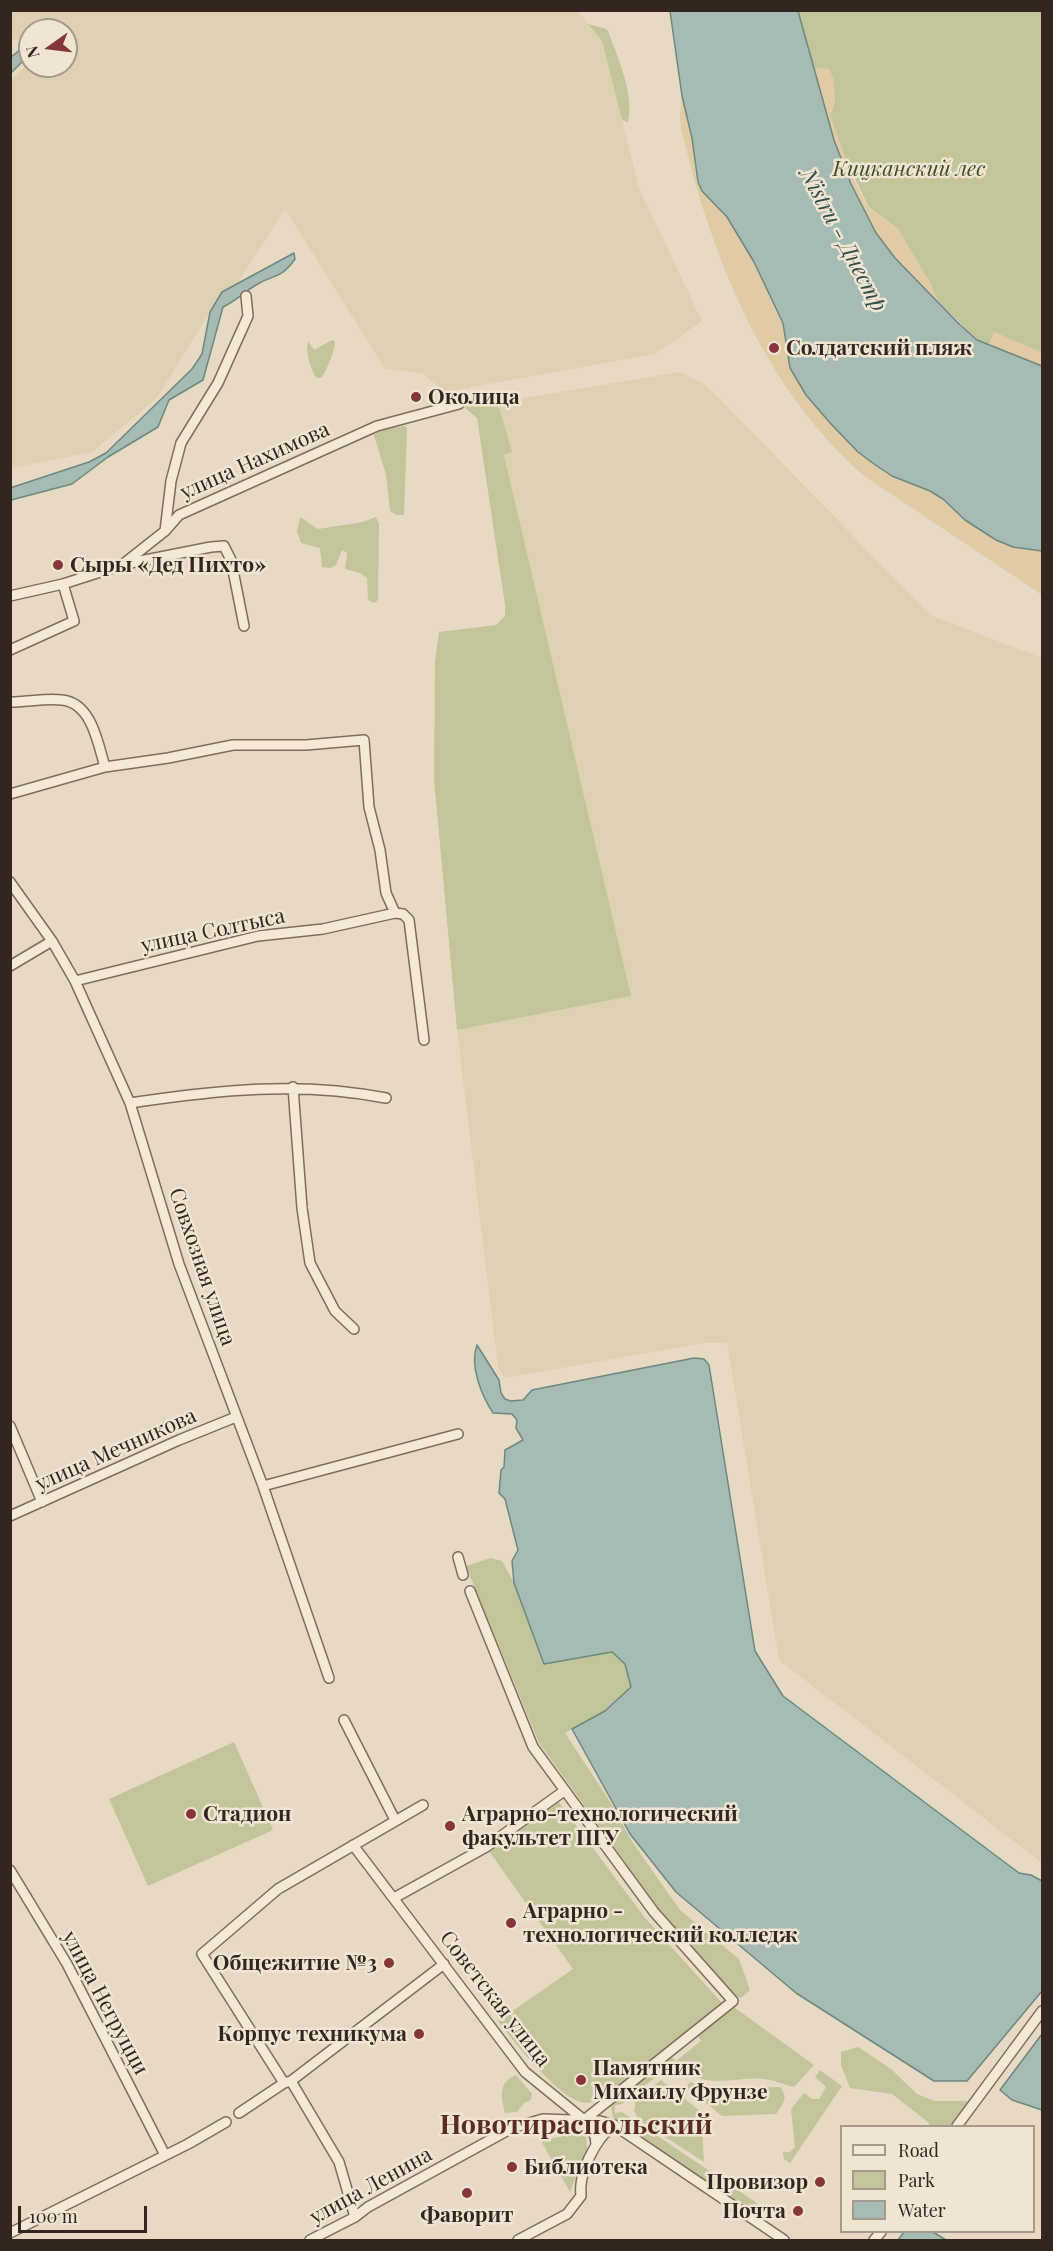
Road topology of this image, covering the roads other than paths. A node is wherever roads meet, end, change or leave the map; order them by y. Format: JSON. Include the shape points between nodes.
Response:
{"nodes":[{"id":1,"x":246,"y":296,"type":"dead end"},
{"id":2,"x":459,"y":404,"type":"dead end"},
{"id":3,"x":165,"y":531,"type":"junction"},
{"id":4,"x":122,"y":565,"type":"junction"},
{"id":5,"x":63,"y":584,"type":"junction"},
{"id":6,"x":10,"y":596,"type":"edge"},
{"id":7,"x":244,"y":626,"type":"dead end"},
{"id":8,"x":10,"y":650,"type":"edge"},
{"id":9,"x":10,"y":702,"type":"edge"},
{"id":10,"x":105,"y":767,"type":"junction"},
{"id":11,"x":10,"y":794,"type":"edge"},
{"id":12,"x":10,"y":882,"type":"edge"},
{"id":13,"x":395,"y":913,"type":"junction"},
{"id":14,"x":52,"y":941,"type":"junction"},
{"id":15,"x":10,"y":966,"type":"edge"},
{"id":16,"x":75,"y":981,"type":"junction"},
{"id":17,"x":424,"y":1040,"type":"dead end"},
{"id":18,"x":293,"y":1087,"type":"junction"},
{"id":19,"x":386,"y":1098,"type":"dead end"},
{"id":20,"x":130,"y":1103,"type":"junction"},
{"id":21,"x":354,"y":1329,"type":"dead end"},
{"id":22,"x":236,"y":1417,"type":"junction"},
{"id":23,"x":10,"y":1426,"type":"edge"},
{"id":24,"x":458,"y":1434,"type":"dead end"},
{"id":25,"x":263,"y":1486,"type":"junction"},
{"id":26,"x":42,"y":1502,"type":"junction"},
{"id":27,"x":10,"y":1516,"type":"edge"},
{"id":28,"x":458,"y":1557,"type":"dead end"},
{"id":29,"x":464,"y":1575,"type":"dead end"},
{"id":30,"x":470,"y":1591,"type":"dead end"},
{"id":31,"x":329,"y":1678,"type":"dead end"},
{"id":32,"x":344,"y":1720,"type":"dead end"},
{"id":33,"x":564,"y":1791,"type":"junction"},
{"id":34,"x":423,"y":1805,"type":"dead end"},
{"id":35,"x":395,"y":1820,"type":"junction"},
{"id":36,"x":353,"y":1845,"type":"junction"},
{"id":37,"x":10,"y":1870,"type":"edge"},
{"id":38,"x":394,"y":1898,"type":"junction"},
{"id":39,"x":444,"y":1964,"type":"junction"},
{"id":40,"x":1042,"y":2011,"type":"edge"},
{"id":41,"x":287,"y":2082,"type":"junction"},
{"id":42,"x":239,"y":2113,"type":"dead end"},
{"id":43,"x":584,"y":2120,"type":"junction"},
{"id":44,"x":226,"y":2122,"type":"dead end"},
{"id":45,"x":614,"y":2125,"type":"junction"},
{"id":46,"x":958,"y":2125,"type":"edge"},
{"id":47,"x":596,"y":2144,"type":"junction"},
{"id":48,"x":165,"y":2155,"type":"junction"},
{"id":49,"x":355,"y":2217,"type":"junction"},
{"id":50,"x":10,"y":2234,"type":"edge"},
{"id":51,"x":310,"y":2241,"type":"edge"},
{"id":52,"x":518,"y":2241,"type":"edge"},
{"id":53,"x":784,"y":2241,"type":"edge"}],
"edges":[{"from":1,"to":3,"type":"street","via":[[248,316],[244,326],[218,383],[181,443],[171,481]]},
{"from":2,"to":3,"type":"street","name":"улица Нахимова","via":[[377,426],[179,515]]},
{"from":3,"to":4,"type":"street","name":"улица Нахимова"},
{"from":4,"to":5,"type":"street","name":"улица Нахимова"},
{"from":4,"to":7,"type":"street","via":[[224,546],[231,560]]},
{"from":5,"to":6,"type":"street","name":"улица Нахимова"},
{"from":5,"to":8,"type":"street","via":[[74,621]]},
{"from":9,"to":10,"type":"street","via":[[73,702],[89,721]]},
{"from":10,"to":11,"type":"street"},
{"from":10,"to":13,"type":"street","via":[[233,745],[364,740],[369,807],[386,893]]},
{"from":12,"to":14,"type":"street","name":"Совхозная улица"},
{"from":13,"to":16,"type":"street","name":"улица Солтыса","via":[[323,929],[258,936]]},
{"from":13,"to":17,"type":"street","via":[[409,920]]},
{"from":14,"to":15,"type":"street"},
{"from":14,"to":16,"type":"street","name":"Совхозная улица"},
{"from":16,"to":20,"type":"street","name":"Совхозная улица"},
{"from":18,"to":19,"type":"street"},
{"from":18,"to":20,"type":"street","via":[[206,1092]]},
{"from":18,"to":21,"type":"street","via":[[310,1263],[335,1311]]},
{"from":20,"to":22,"type":"street","name":"Совхозная улица","via":[[179,1264]]},
{"from":22,"to":25,"type":"street","name":"Совхозная улица"},
{"from":22,"to":26,"type":"street","name":"улица Мечникова"},
{"from":23,"to":26,"type":"street"},
{"from":24,"to":25,"type":"street"},
{"from":25,"to":31,"type":"street","name":"Совхозная улица"},
{"from":26,"to":27,"type":"street","name":"улица Мечникова"},
{"from":28,"to":29,"type":"street"},
{"from":30,"to":33,"type":"street","via":[[533,1747]]},
{"from":32,"to":35,"type":"street"},
{"from":33,"to":38,"type":"street","via":[[486,1847]]},
{"from":33,"to":43,"type":"street","via":[[654,1912],[733,2001]]},
{"from":34,"to":35,"type":"street"},
{"from":35,"to":36,"type":"street"},
{"from":36,"to":38,"type":"street","name":"Советская улица"},
{"from":36,"to":41,"type":"street","via":[[278,1889],[202,1954]]},
{"from":37,"to":48,"type":"street","name":"улица Негруцци","via":[[67,1964]]},
{"from":38,"to":39,"type":"street","name":"Советская улица"},
{"from":39,"to":41,"type":"street"},
{"from":39,"to":43,"type":"street","name":"Советская улица","via":[[525,2072]]},
{"from":40,"to":46,"type":"street"},
{"from":41,"to":42,"type":"street"},
{"from":41,"to":49,"type":"street","via":[[339,2162]]},
{"from":43,"to":45,"type":"street","name":"Советская улица"},
{"from":43,"to":47,"type":"street"},
{"from":43,"to":49,"type":"street","name":"улица Ленина","via":[[543,2119],[512,2128],[368,2206]]},
{"from":44,"to":48,"type":"street"},
{"from":45,"to":47,"type":"street"},
{"from":45,"to":53,"type":"street","name":"Советская улица"},
{"from":47,"to":52,"type":"street","via":[[580,2184],[581,2196],[567,2214]]},
{"from":48,"to":50,"type":"street"},
{"from":49,"to":51,"type":"street","name":"улица Ленина"}]}
